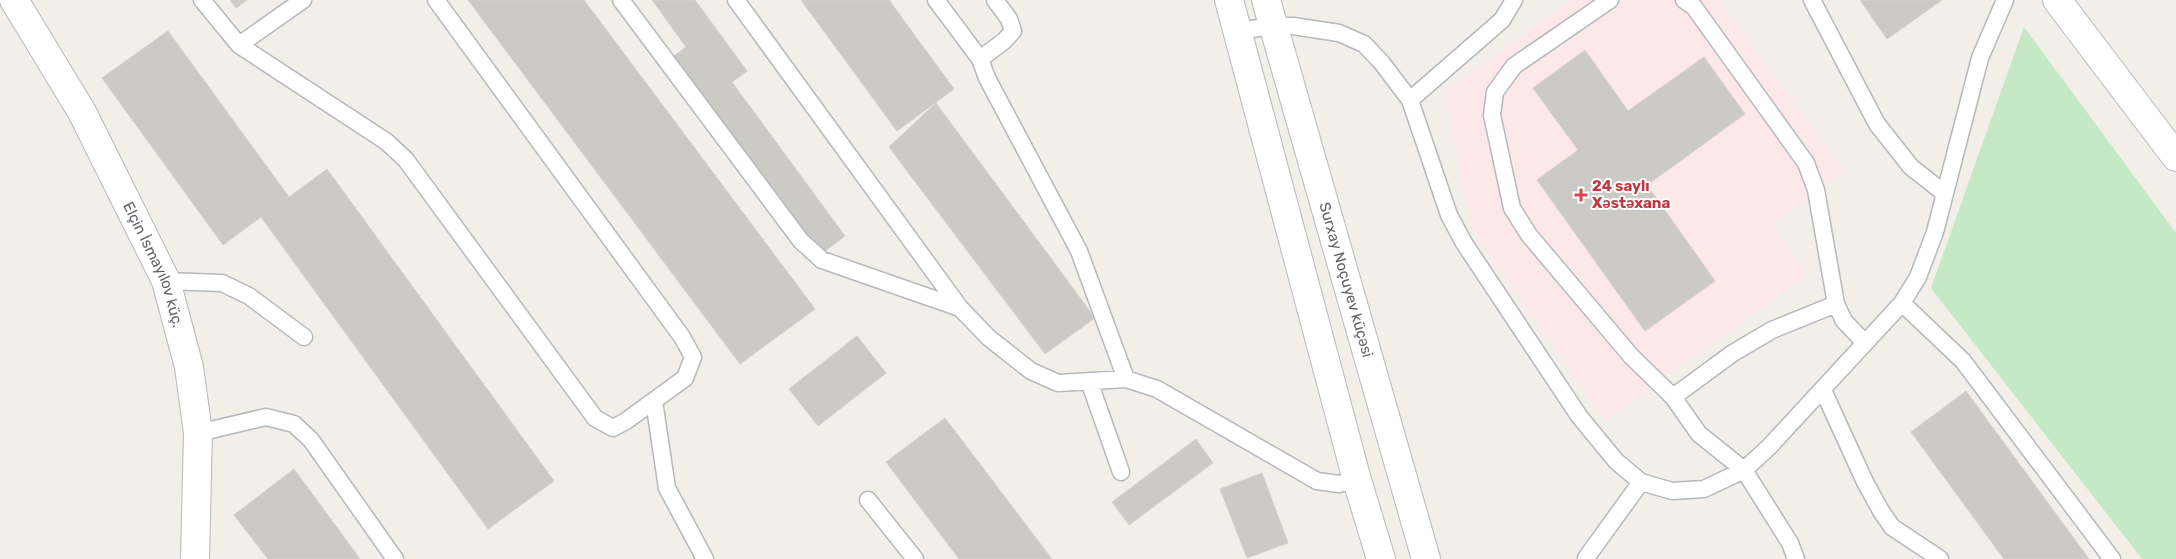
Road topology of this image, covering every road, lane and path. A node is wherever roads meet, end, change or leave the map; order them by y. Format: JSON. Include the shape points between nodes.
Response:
{"nodes":[{"id":1,"x":14,"y":0,"type":"edge"},
{"id":2,"x":202,"y":0,"type":"edge"},
{"id":3,"x":303,"y":0,"type":"edge"},
{"id":4,"x":436,"y":0,"type":"edge"},
{"id":5,"x":622,"y":0,"type":"edge"},
{"id":6,"x":736,"y":0,"type":"edge"},
{"id":7,"x":936,"y":0,"type":"edge"},
{"id":8,"x":995,"y":0,"type":"edge"},
{"id":9,"x":1229,"y":0,"type":"edge"},
{"id":10,"x":1514,"y":0,"type":"edge"},
{"id":11,"x":1610,"y":0,"type":"edge"},
{"id":12,"x":1684,"y":0,"type":"edge"},
{"id":13,"x":1812,"y":0,"type":"edge"},
{"id":14,"x":2005,"y":0,"type":"edge"},
{"id":15,"x":2057,"y":0,"type":"edge"},
{"id":16,"x":1270,"y":13,"type":"edge"},
{"id":17,"x":1237,"y":31,"type":"junction"},
{"id":18,"x":238,"y":44,"type":"junction"},
{"id":19,"x":980,"y":59,"type":"junction"},
{"id":20,"x":1410,"y":100,"type":"junction"},
{"id":21,"x":2176,"y":157,"type":"edge"},
{"id":22,"x":1944,"y":193,"type":"junction"},
{"id":23,"x":166,"y":281,"type":"junction"},
{"id":24,"x":1902,"y":303,"type":"junction"},
{"id":25,"x":1836,"y":304,"type":"junction"},
{"id":26,"x":960,"y":308,"type":"junction"},
{"id":27,"x":304,"y":337,"type":"dead end"},
{"id":28,"x":1865,"y":343,"type":"junction"},
{"id":29,"x":1126,"y":379,"type":"junction"},
{"id":30,"x":1089,"y":381,"type":"junction"},
{"id":31,"x":1824,"y":390,"type":"junction"},
{"id":32,"x":1673,"y":396,"type":"junction"},
{"id":33,"x":654,"y":401,"type":"junction"},
{"id":34,"x":198,"y":433,"type":"junction"},
{"id":35,"x":1744,"y":470,"type":"junction"},
{"id":36,"x":1121,"y":472,"type":"dead end"},
{"id":37,"x":1357,"y":480,"type":"junction"},
{"id":38,"x":1641,"y":482,"type":"junction"},
{"id":39,"x":868,"y":500,"type":"dead end"},
{"id":40,"x":1586,"y":558,"type":"edge"},
{"id":41,"x":194,"y":559,"type":"edge"},
{"id":42,"x":395,"y":559,"type":"edge"},
{"id":43,"x":705,"y":559,"type":"edge"},
{"id":44,"x":915,"y":559,"type":"edge"},
{"id":45,"x":1381,"y":559,"type":"edge"},
{"id":46,"x":1426,"y":559,"type":"edge"},
{"id":47,"x":1796,"y":559,"type":"edge"},
{"id":48,"x":1940,"y":559,"type":"edge"},
{"id":49,"x":2112,"y":559,"type":"edge"}],
"edges":[{"from":1,"to":23,"type":"street","name":"Elçin İsmayılov küç.","via":[[82,112]]},
{"from":2,"to":18,"type":"lane"},
{"from":3,"to":18,"type":"lane"},
{"from":4,"to":33,"type":"lane","via":[[682,337],[693,357],[685,378]]},
{"from":5,"to":26,"type":"lane","via":[[801,241],[822,260]]},
{"from":6,"to":26,"type":"lane"},
{"from":7,"to":19,"type":"lane"},
{"from":8,"to":19,"type":"lane","via":[[1009,19],[1013,32]]},
{"from":9,"to":17,"type":"street"},
{"from":10,"to":20,"type":"lane","via":[[1502,20]]},
{"from":11,"to":32,"type":"lane","via":[[1514,66],[1494,92],[1492,115],[1512,208],[1529,235],[1631,356]]},
{"from":12,"to":25,"type":"lane","via":[[1694,7],[1806,164],[1816,190]]},
{"from":13,"to":22,"type":"lane","via":[[1877,124],[1911,167]]},
{"from":14,"to":22,"type":"lane","via":[[1980,58]]},
{"from":15,"to":21,"type":"street"},
{"from":16,"to":17,"type":"lane"},
{"from":16,"to":20,"type":"lane","via":[[1293,26],[1339,33],[1364,44]]},
{"from":16,"to":46,"type":"street","name":"Surxay Noçuyev küçəsi"},
{"from":17,"to":37,"type":"street"},
{"from":18,"to":33,"type":"lane","via":[[387,142],[406,160],[595,418],[613,428]]},
{"from":19,"to":29,"type":"lane","via":[[1079,251]]},
{"from":20,"to":38,"type":"lane","via":[[1449,215],[1464,243],[1579,416],[1616,461]]},
{"from":22,"to":24,"type":"lane","via":[[1935,232],[1918,277]]},
{"from":23,"to":27,"type":"lane","via":[[222,283],[249,296]]},
{"from":23,"to":34,"type":"street","name":"Elçin İsmayılov küç.","via":[[189,367]]},
{"from":24,"to":28,"type":"lane"},
{"from":24,"to":49,"type":"lane","via":[[1963,361]]},
{"from":25,"to":28,"type":"lane","via":[[1844,321]]},
{"from":25,"to":32,"type":"lane","via":[[1772,330]]},
{"from":26,"to":30,"type":"lane","via":[[989,338],[1031,371],[1058,383]]},
{"from":28,"to":31,"type":"lane"},
{"from":29,"to":30,"type":"lane"},
{"from":29,"to":37,"type":"lane","via":[[1157,388],[1317,481],[1339,484]]},
{"from":30,"to":36,"type":"lane"},
{"from":31,"to":35,"type":"lane"},
{"from":31,"to":48,"type":"lane","via":[[1881,511],[1892,527]]},
{"from":32,"to":35,"type":"lane","via":[[1700,434]]},
{"from":33,"to":43,"type":"lane","via":[[667,488]]},
{"from":34,"to":41,"type":"street","name":"Elçin İsmayılov küç."},
{"from":34,"to":42,"type":"lane","via":[[266,417],[294,424],[311,440]]},
{"from":35,"to":38,"type":"lane","via":[[1704,489],[1672,491]]},
{"from":35,"to":47,"type":"lane","via":[[1790,543]]},
{"from":37,"to":45,"type":"street"},
{"from":38,"to":40,"type":"lane"},
{"from":39,"to":44,"type":"lane"}]}
